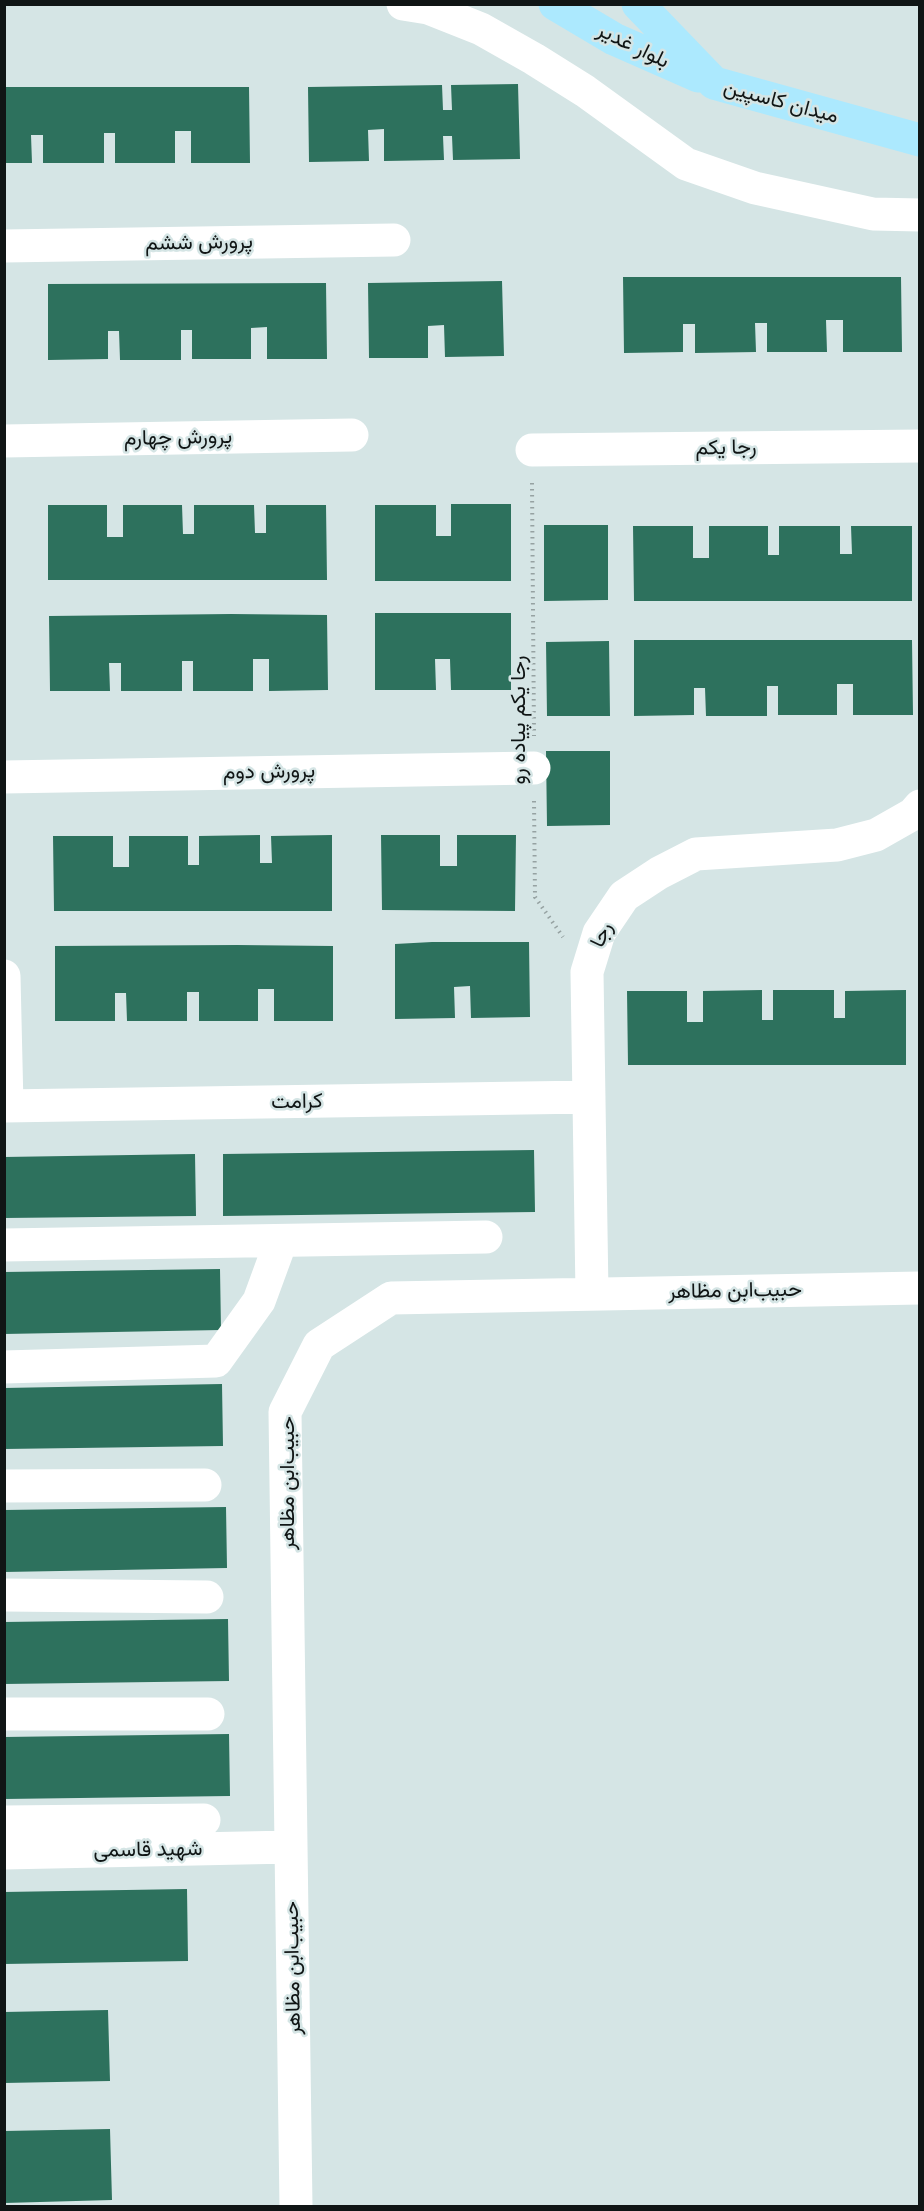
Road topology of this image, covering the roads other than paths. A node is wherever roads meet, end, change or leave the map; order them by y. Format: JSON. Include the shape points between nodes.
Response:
{"nodes":[{"id":1,"x":403,"y":4,"type":"edge"},
{"id":2,"x":555,"y":4,"type":"edge"},
{"id":3,"x":638,"y":4,"type":"edge"},
{"id":4,"x":714,"y":83,"type":"junction"},
{"id":5,"x":920,"y":140,"type":"edge"},
{"id":6,"x":920,"y":215,"type":"edge"},
{"id":7,"x":394,"y":240,"type":"dead end"},
{"id":8,"x":4,"y":246,"type":"edge"},
{"id":9,"x":352,"y":435,"type":"dead end"},
{"id":10,"x":4,"y":441,"type":"edge"},
{"id":11,"x":920,"y":446,"type":"edge"},
{"id":12,"x":532,"y":450,"type":"road end"},
{"id":13,"x":534,"y":768,"type":"road end"},
{"id":14,"x":4,"y":777,"type":"edge"},
{"id":15,"x":920,"y":806,"type":"edge"},
{"id":16,"x":4,"y":976,"type":"edge"},
{"id":17,"x":589,"y":1097,"type":"junction"},
{"id":18,"x":6,"y":1106,"type":"edge"},
{"id":19,"x":486,"y":1237,"type":"dead end"},
{"id":20,"x":281,"y":1241,"type":"junction"},
{"id":21,"x":4,"y":1245,"type":"edge"},
{"id":22,"x":920,"y":1288,"type":"edge"},
{"id":23,"x":592,"y":1294,"type":"junction"},
{"id":24,"x":4,"y":1366,"type":"edge"},
{"id":25,"x":205,"y":1485,"type":"dead end"},
{"id":26,"x":4,"y":1486,"type":"edge"},
{"id":27,"x":4,"y":1595,"type":"edge"},
{"id":28,"x":207,"y":1597,"type":"dead end"},
{"id":29,"x":4,"y":1714,"type":"edge"},
{"id":30,"x":208,"y":1714,"type":"dead end"},
{"id":31,"x":204,"y":1820,"type":"dead end"},
{"id":32,"x":4,"y":1822,"type":"edge"},
{"id":33,"x":291,"y":1847,"type":"junction"},
{"id":34,"x":4,"y":1853,"type":"edge"},
{"id":35,"x":296,"y":2206,"type":"edge"}],
"edges":[{"from":1,"to":6,"type":"street","via":[[428,8],[481,29],[585,91],[686,164],[755,188],[873,214]]},
{"from":2,"to":4,"type":"main road","name":"بلوار غدیر","via":[[615,39]]},
{"from":3,"to":4,"type":"main road","name":"میدان کاسپین"},
{"from":4,"to":5,"type":"main road","name":"میدان کاسپین"},
{"from":7,"to":8,"type":"street","name":"پرورش ششم"},
{"from":9,"to":10,"type":"street","name":"پرورش چهارم"},
{"from":11,"to":12,"type":"street","name":"رجا یکم"},
{"from":13,"to":14,"type":"street","name":"پرورش دوم"},
{"from":15,"to":17,"type":"street","name":"رجا","via":[[876,834],[837,845],[696,854],[624,896],[599,933],[587,972]]},
{"from":16,"to":18,"type":"street"},
{"from":17,"to":18,"type":"street","name":"کرامت"},
{"from":17,"to":23,"type":"street","name":"رجا"},
{"from":19,"to":20,"type":"street"},
{"from":20,"to":21,"type":"street"},
{"from":20,"to":24,"type":"street","via":[[260,1301],[216,1361]]},
{"from":22,"to":23,"type":"street","name":"حبیب‌ابن مظاهر"},
{"from":23,"to":33,"type":"street","name":"حبیب‌ابن مظاهر","via":[[391,1298],[319,1345],[285,1412]]},
{"from":25,"to":26,"type":"street"},
{"from":27,"to":28,"type":"street"},
{"from":29,"to":30,"type":"street"},
{"from":31,"to":32,"type":"street"},
{"from":33,"to":34,"type":"street","name":"شهید قاسمی"},
{"from":33,"to":35,"type":"street","name":"حبیب‌ابن مظاهر"}]}
